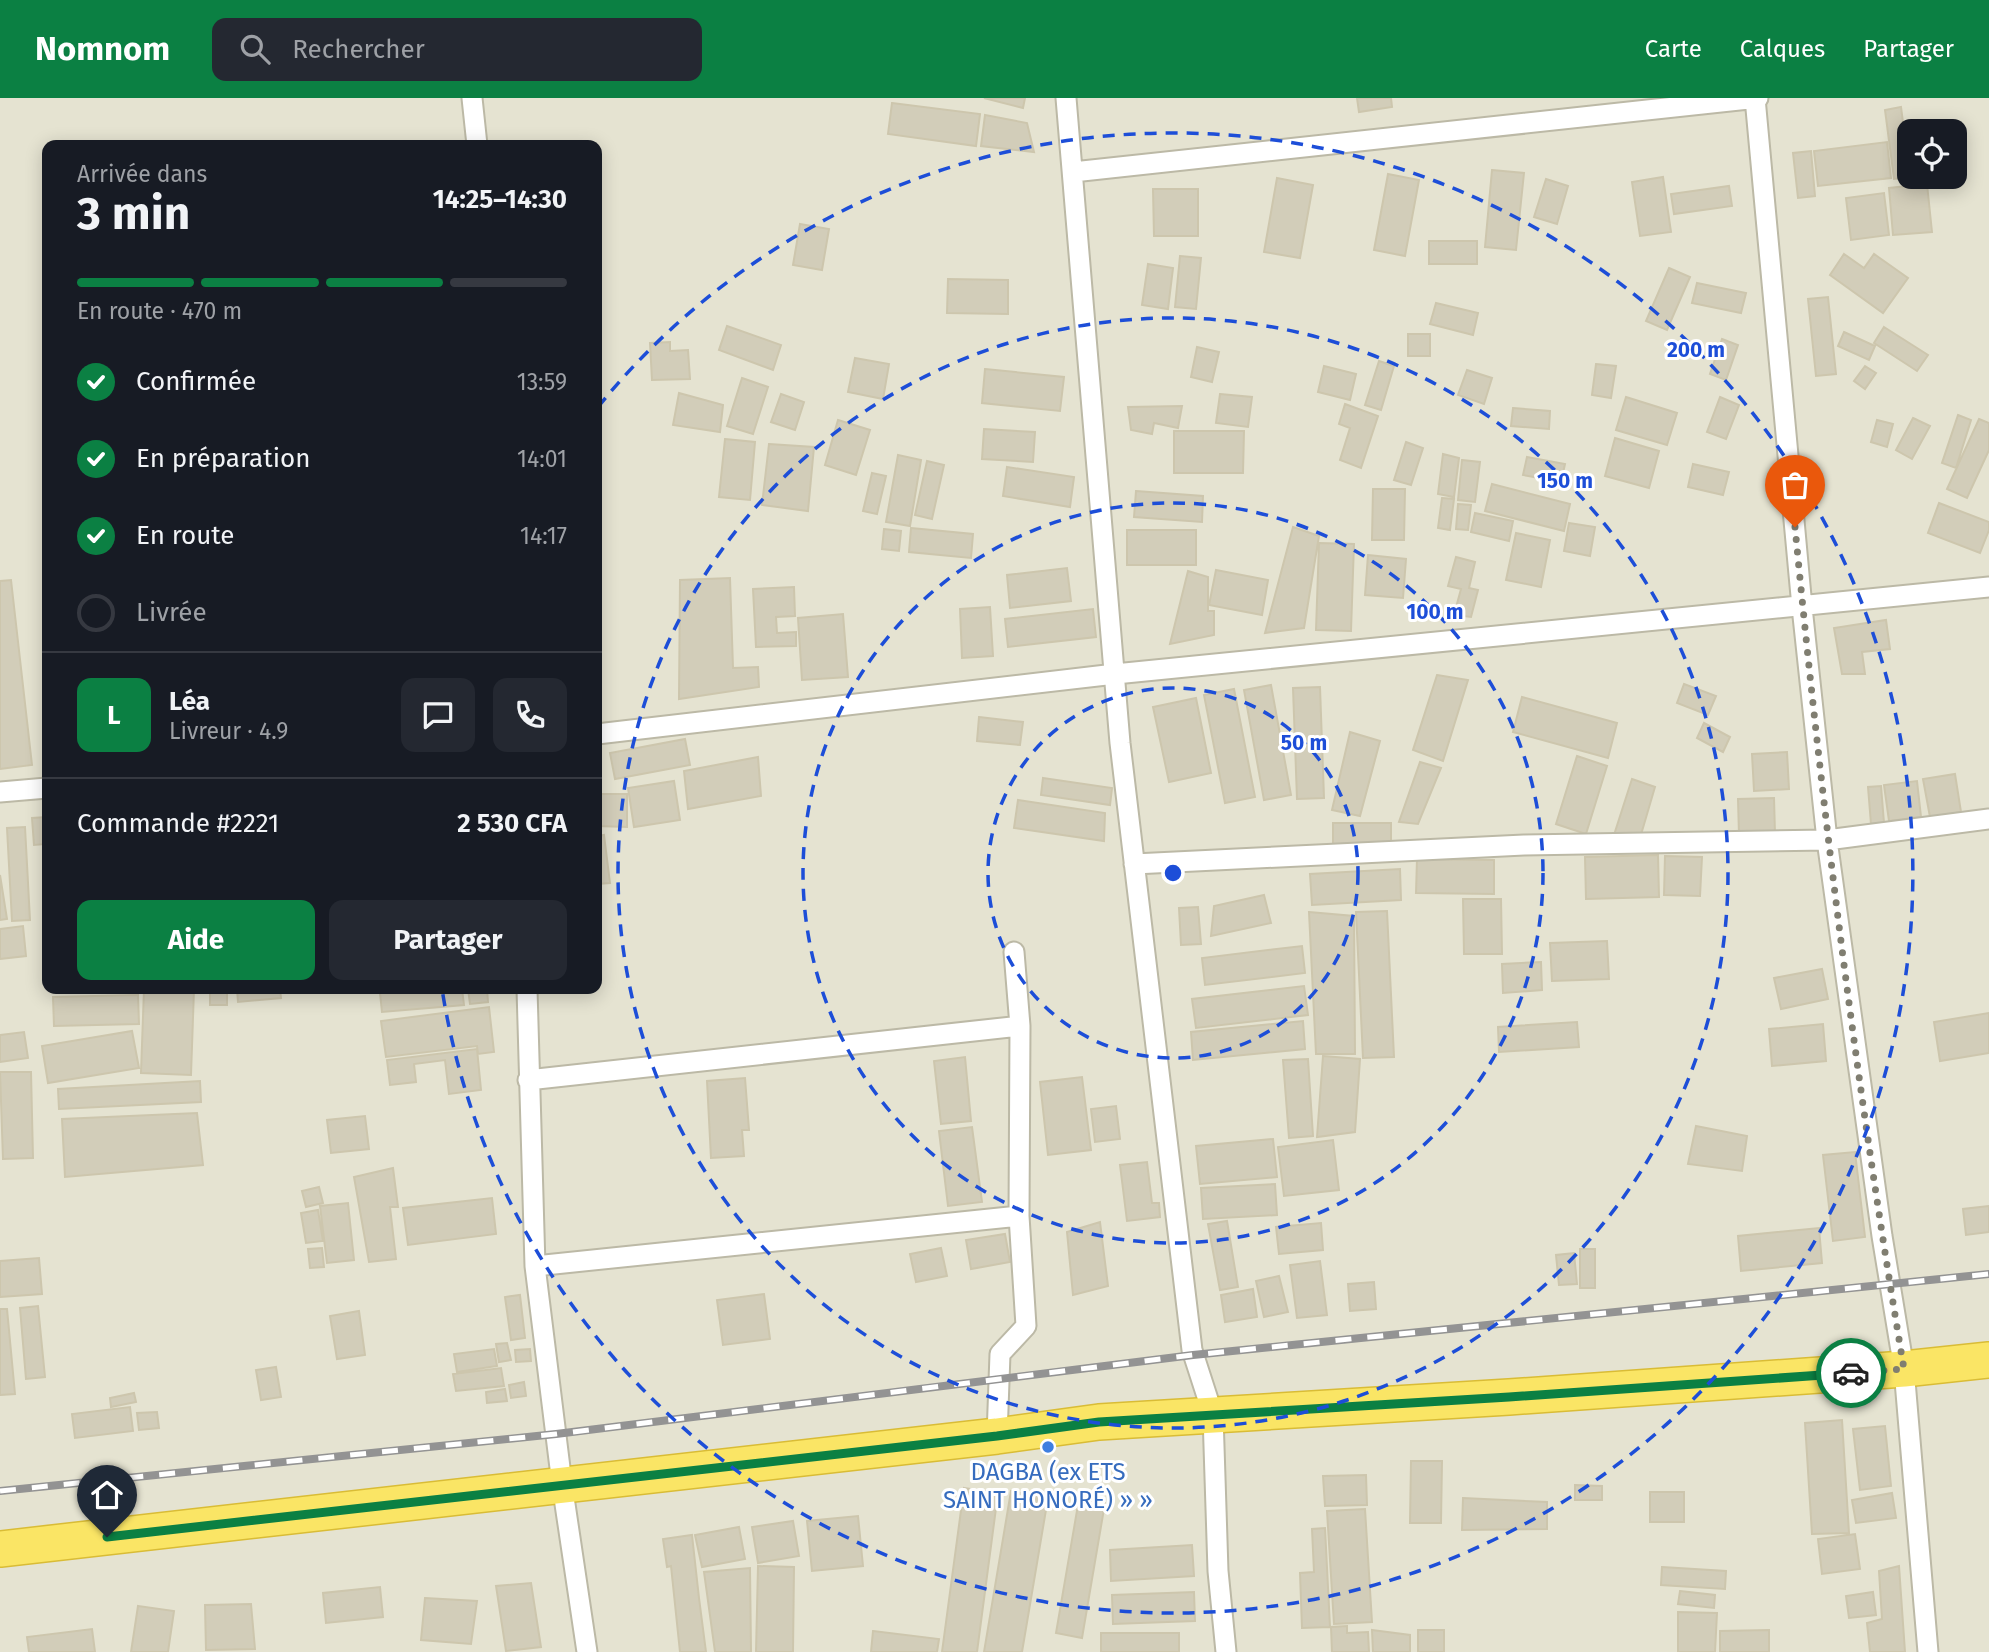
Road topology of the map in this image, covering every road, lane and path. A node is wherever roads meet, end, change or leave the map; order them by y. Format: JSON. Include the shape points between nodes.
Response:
{"nodes":[{"id":1,"x":472,"y":98,"type":"edge"},
{"id":2,"x":1066,"y":98,"type":"edge"},
{"id":3,"x":1756,"y":98,"type":"edge"},
{"id":4,"x":476,"y":140,"type":"edge"},
{"id":5,"x":1073,"y":172,"type":"junction"},
{"id":6,"x":1989,"y":587,"type":"edge"},
{"id":7,"x":1802,"y":607,"type":"junction"},
{"id":8,"x":1115,"y":674,"type":"junction"},
{"id":9,"x":602,"y":733,"type":"edge"},
{"id":10,"x":42,"y":788,"type":"edge"},
{"id":11,"x":0,"y":792,"type":"edge"},
{"id":12,"x":1989,"y":819,"type":"edge"},
{"id":13,"x":1827,"y":839,"type":"junction"},
{"id":14,"x":1134,"y":864,"type":"junction"},
{"id":15,"x":1014,"y":952,"type":"dead end"},
{"id":16,"x":527,"y":994,"type":"edge"},
{"id":17,"x":1020,"y":1026,"type":"junction"},
{"id":18,"x":528,"y":1080,"type":"junction"},
{"id":19,"x":1019,"y":1216,"type":"junction"},
{"id":20,"x":535,"y":1266,"type":"junction"},
{"id":21,"x":1989,"y":1360,"type":"edge"},
{"id":22,"x":1904,"y":1369,"type":"junction"},
{"id":23,"x":1213,"y":1415,"type":"junction"},
{"id":24,"x":997,"y":1436,"type":"junction"},
{"id":25,"x":562,"y":1484,"type":"junction"},
{"id":26,"x":0,"y":1549,"type":"edge"},
{"id":27,"x":587,"y":1652,"type":"edge"},
{"id":28,"x":1226,"y":1652,"type":"edge"},
{"id":29,"x":1928,"y":1652,"type":"edge"}],
"edges":[{"from":1,"to":4,"type":"street"},
{"from":2,"to":5,"type":"street"},
{"from":3,"to":5,"type":"street"},
{"from":3,"to":7,"type":"street"},
{"from":5,"to":8,"type":"street"},
{"from":6,"to":7,"type":"street"},
{"from":7,"to":8,"type":"street"},
{"from":7,"to":13,"type":"street"},
{"from":8,"to":9,"type":"street"},
{"from":8,"to":14,"type":"street"},
{"from":10,"to":11,"type":"street"},
{"from":12,"to":13,"type":"street"},
{"from":13,"to":14,"type":"street","via":[[1524,845]]},
{"from":13,"to":22,"type":"street"},
{"from":14,"to":23,"type":"street","via":[[1192,1350]]},
{"from":15,"to":17,"type":"street"},
{"from":16,"to":18,"type":"street"},
{"from":17,"to":18,"type":"street"},
{"from":17,"to":19,"type":"street"},
{"from":18,"to":20,"type":"street"},
{"from":19,"to":20,"type":"street"},
{"from":19,"to":24,"type":"street","via":[[1027,1326],[1000,1354]]},
{"from":20,"to":25,"type":"street"},
{"from":21,"to":22,"type":"highway"},
{"from":22,"to":23,"type":"highway"},
{"from":22,"to":29,"type":"street"},
{"from":23,"to":24,"type":"highway","via":[[1099,1422]]},
{"from":23,"to":28,"type":"street","via":[[1218,1571]]},
{"from":24,"to":25,"type":"highway"},
{"from":25,"to":26,"type":"highway"},
{"from":25,"to":27,"type":"street"}]}
